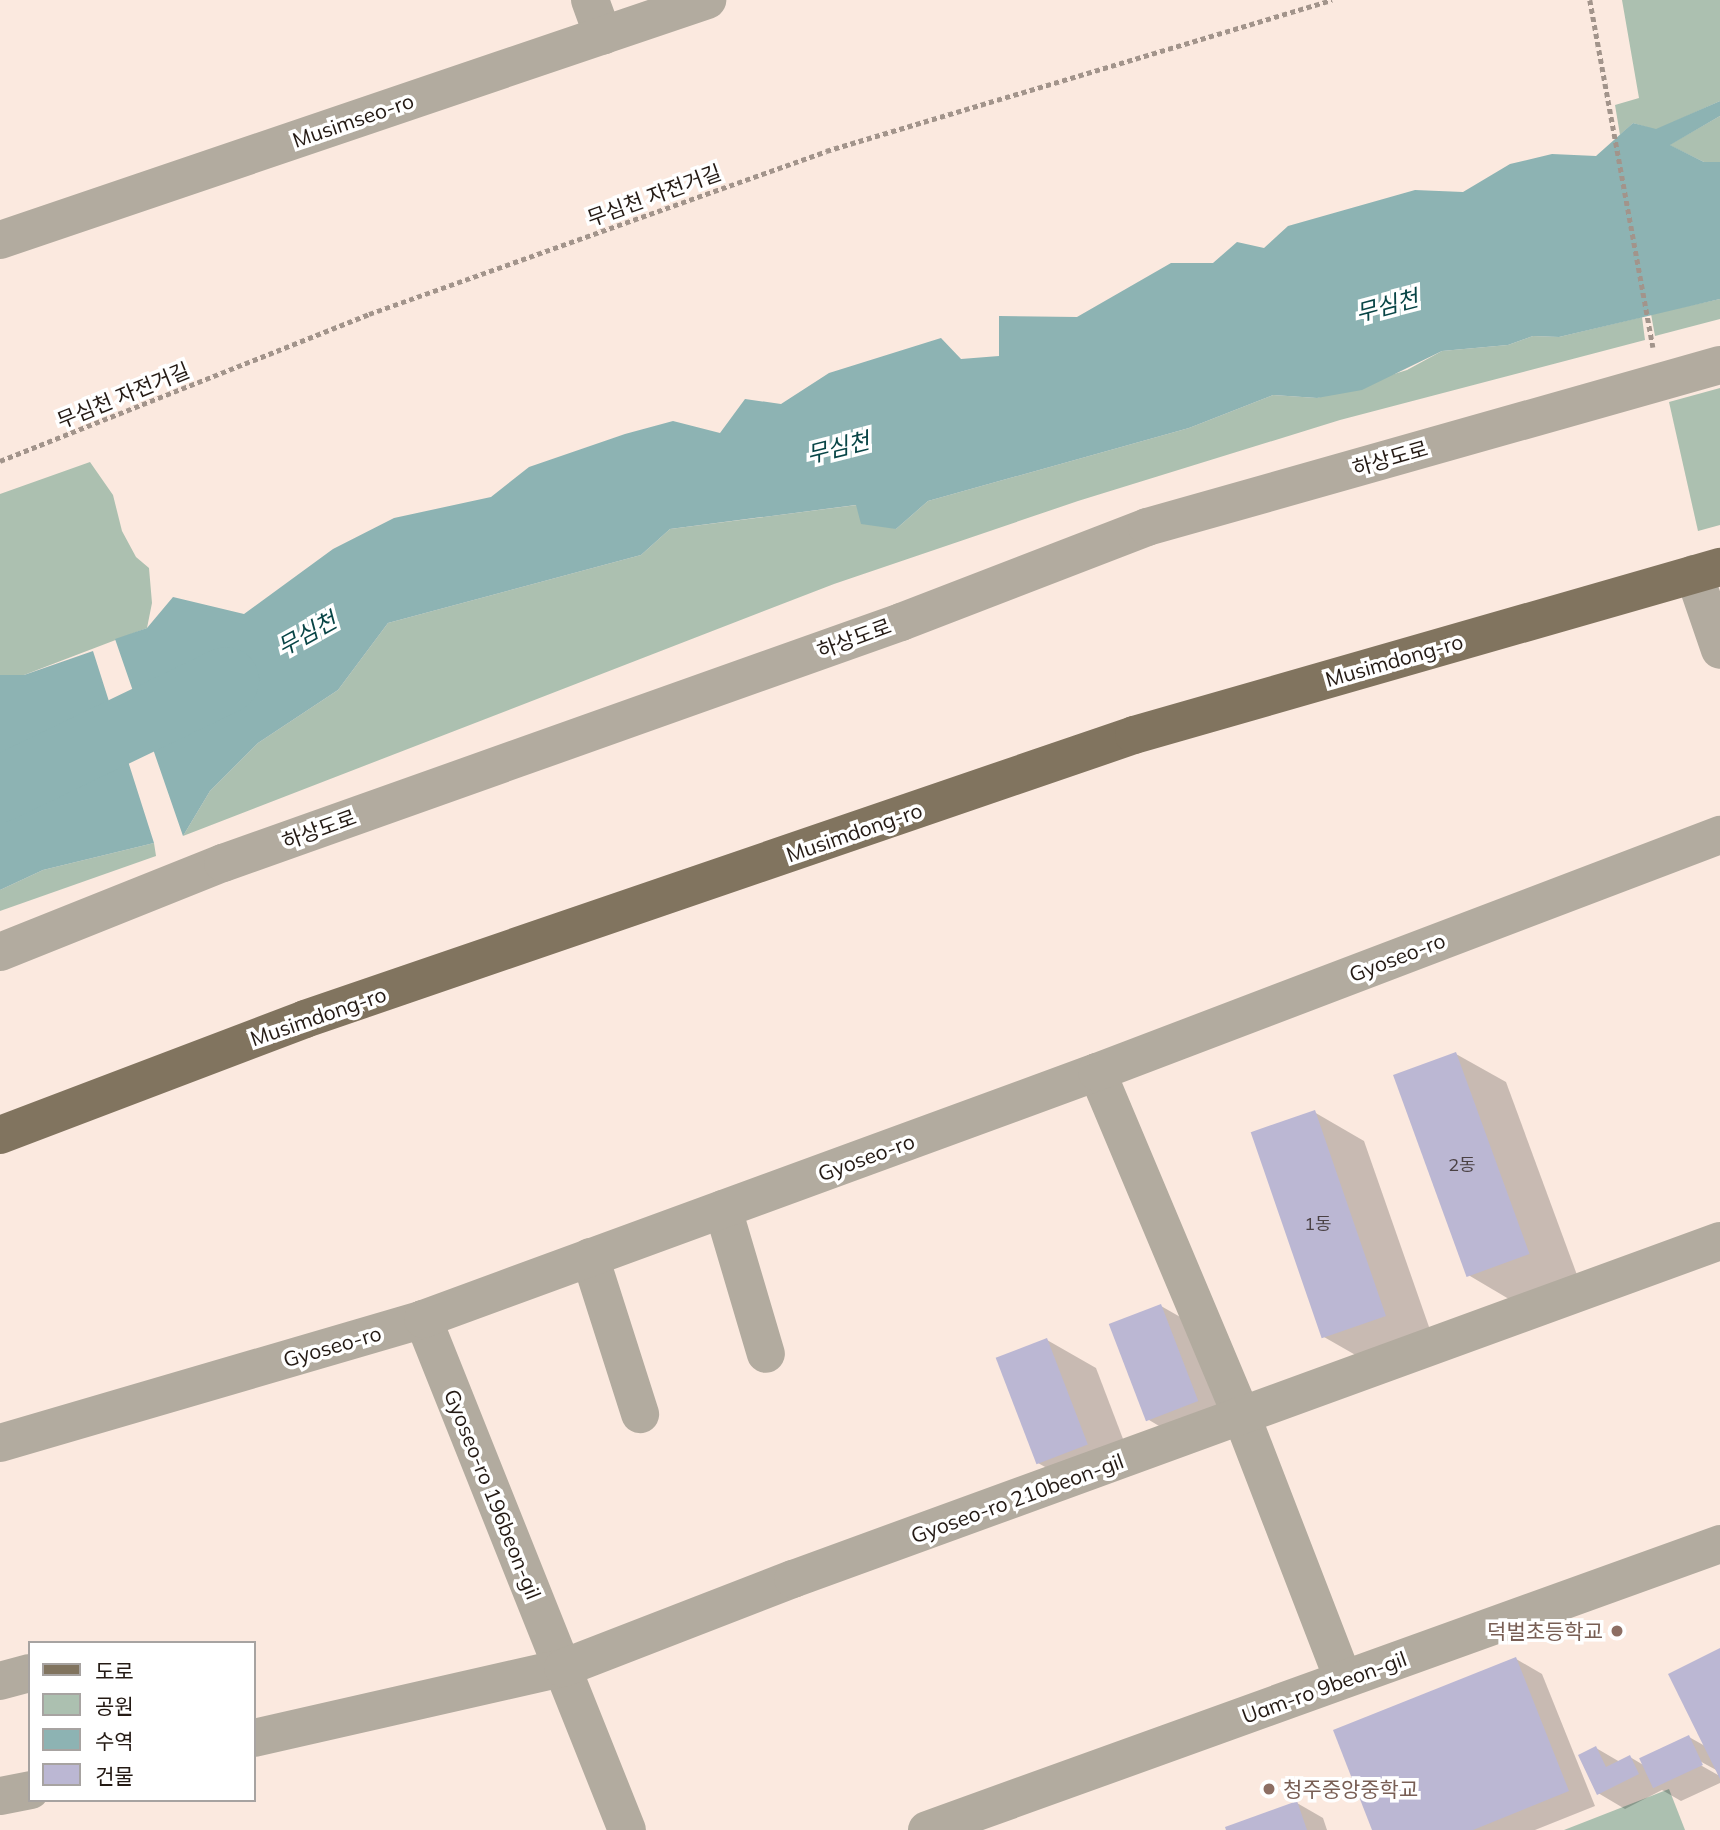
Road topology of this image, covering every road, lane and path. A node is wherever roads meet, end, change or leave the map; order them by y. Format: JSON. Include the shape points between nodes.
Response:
{"nodes":[{"id":1,"x":590,"y":0,"type":"edge"},
{"id":2,"x":707,"y":0,"type":"edge"},
{"id":3,"x":1332,"y":0,"type":"edge"},
{"id":4,"x":1590,"y":0,"type":"edge"},
{"id":5,"x":603,"y":36,"type":"junction"},
{"id":6,"x":3,"y":230,"type":"edge"},
{"id":7,"x":1653,"y":349,"type":"dead end"},
{"id":8,"x":1720,"y":365,"type":"edge"},
{"id":9,"x":0,"y":461,"type":"edge"},
{"id":10,"x":1707,"y":571,"type":"edge"},
{"id":11,"x":1720,"y":650,"type":"edge"},
{"id":12,"x":1720,"y":835,"type":"edge"},
{"id":13,"x":0,"y":952,"type":"edge"},
{"id":14,"x":1097,"y":1072,"type":"junction"},
{"id":15,"x":0,"y":1135,"type":"edge"},
{"id":16,"x":723,"y":1209,"type":"junction"},
{"id":17,"x":1720,"y":1241,"type":"edge"},
{"id":18,"x":590,"y":1257,"type":"junction"},
{"id":19,"x":423,"y":1320,"type":"junction"},
{"id":20,"x":766,"y":1354,"type":"dead end"},
{"id":21,"x":640,"y":1414,"type":"dead end"},
{"id":22,"x":1242,"y":1417,"type":"junction"},
{"id":23,"x":0,"y":1443,"type":"edge"},
{"id":24,"x":1720,"y":1544,"type":"edge"},
{"id":25,"x":562,"y":1668,"type":"junction"},
{"id":26,"x":28,"y":1674,"type":"edge"},
{"id":27,"x":1343,"y":1679,"type":"junction"},
{"id":28,"x":0,"y":1681,"type":"edge"},
{"id":29,"x":272,"y":1734,"type":"edge"},
{"id":30,"x":28,"y":1790,"type":"edge"},
{"id":31,"x":0,"y":1796,"type":"edge"},
{"id":32,"x":627,"y":1830,"type":"edge"},
{"id":33,"x":927,"y":1830,"type":"edge"}],
"edges":[{"from":1,"to":5,"type":"street"},
{"from":2,"to":5,"type":"street","name":"Musimseo-ro"},
{"from":3,"to":9,"type":"path","name":"무심천 자전거길","via":[[826,151],[369,314]]},
{"from":4,"to":7,"type":"path"},
{"from":5,"to":6,"type":"street","name":"Musimseo-ro"},
{"from":8,"to":13,"type":"street","name":"하상도로","via":[[1147,527],[901,621],[223,863]]},
{"from":10,"to":11,"type":"street"},
{"from":10,"to":15,"type":"main road","name":"Musimdong-ro","via":[[1134,735],[305,1019]]},
{"from":12,"to":14,"type":"street","name":"Gyoseo-ro"},
{"from":14,"to":16,"type":"street","name":"Gyoseo-ro"},
{"from":14,"to":22,"type":"street"},
{"from":16,"to":18,"type":"street","name":"Gyoseo-ro"},
{"from":16,"to":20,"type":"street"},
{"from":17,"to":22,"type":"street","name":"Gyoseo-ro 210beon-gil"},
{"from":18,"to":19,"type":"street","name":"Gyoseo-ro"},
{"from":18,"to":21,"type":"street"},
{"from":19,"to":23,"type":"street","name":"Gyoseo-ro"},
{"from":19,"to":25,"type":"street","name":"Gyoseo-ro 196beon-gil"},
{"from":22,"to":25,"type":"street","name":"Gyoseo-ro 210beon-gil","via":[[793,1578]]},
{"from":22,"to":27,"type":"street"},
{"from":24,"to":27,"type":"street","name":"Uam-ro 9beon-gil"},
{"from":25,"to":29,"type":"street"},
{"from":25,"to":32,"type":"street","name":"Gyoseo-ro 196beon-gil"},
{"from":26,"to":28,"type":"street"},
{"from":27,"to":33,"type":"street","name":"Uam-ro 9beon-gil"},
{"from":30,"to":31,"type":"street"}]}
